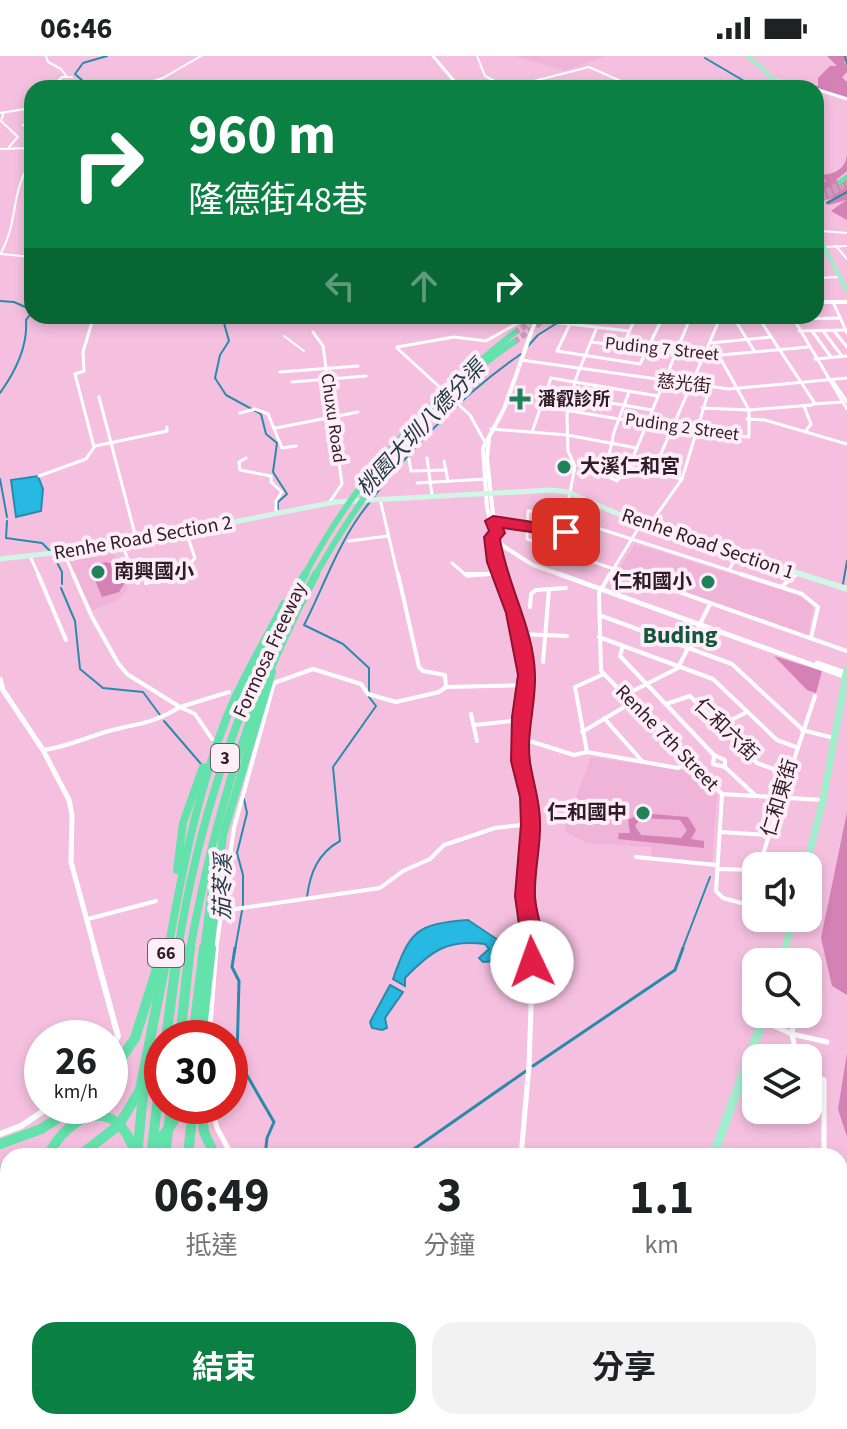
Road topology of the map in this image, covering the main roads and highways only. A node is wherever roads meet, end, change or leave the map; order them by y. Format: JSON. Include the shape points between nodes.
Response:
{"nodes":[{"id":1,"x":747,"y":56,"type":"edge"},
{"id":2,"x":775,"y":80,"type":"edge"},
{"id":3,"x":847,"y":177,"type":"edge"},
{"id":4,"x":840,"y":182,"type":"dead end"},
{"id":5,"x":824,"y":247,"type":"edge"},
{"id":6,"x":824,"y":252,"type":"edge"},
{"id":7,"x":838,"y":277,"type":"junction"},
{"id":8,"x":847,"y":296,"type":"edge"},
{"id":9,"x":514,"y":338,"type":"tunnel mouth"},
{"id":10,"x":501,"y":347,"type":"junction"},
{"id":11,"x":286,"y":512,"type":"joint"},
{"id":12,"x":3,"y":559,"type":"edge"},
{"id":13,"x":310,"y":563,"type":"junction"},
{"id":14,"x":847,"y":589,"type":"edge"},
{"id":15,"x":279,"y":644,"type":"junction"},
{"id":16,"x":846,"y":673,"type":"edge"},
{"id":17,"x":845,"y":695,"type":"edge"},
{"id":18,"x":213,"y":742,"type":"junction"},
{"id":19,"x":223,"y":835,"type":"junction"},
{"id":20,"x":810,"y":852,"type":"edge"},
{"id":21,"x":157,"y":969,"type":"junction"},
{"id":22,"x":168,"y":1020,"type":"edge"},
{"id":23,"x":182,"y":1020,"type":"edge"},
{"id":24,"x":195,"y":1020,"type":"edge"},
{"id":25,"x":203,"y":1020,"type":"edge"},
{"id":26,"x":760,"y":1028,"type":"edge"},
{"id":27,"x":128,"y":1048,"type":"edge"},
{"id":28,"x":49,"y":1124,"type":"edge"},
{"id":29,"x":153,"y":1124,"type":"edge"},
{"id":30,"x":169,"y":1124,"type":"edge"},
{"id":31,"x":172,"y":1124,"type":"edge"},
{"id":32,"x":191,"y":1124,"type":"edge"},
{"id":33,"x":203,"y":1124,"type":"edge"},
{"id":34,"x":0,"y":1144,"type":"edge"},
{"id":35,"x":51,"y":1148,"type":"edge"},
{"id":36,"x":89,"y":1148,"type":"edge"},
{"id":37,"x":133,"y":1148,"type":"edge"},
{"id":38,"x":137,"y":1148,"type":"edge"},
{"id":39,"x":149,"y":1148,"type":"edge"},
{"id":40,"x":154,"y":1148,"type":"edge"},
{"id":41,"x":166,"y":1148,"type":"edge"},
{"id":42,"x":189,"y":1148,"type":"edge"},
{"id":43,"x":211,"y":1148,"type":"edge"},
{"id":44,"x":716,"y":1148,"type":"edge"}],
"edges":[{"from":1,"to":2,"type":"main road"},
{"from":3,"to":4,"type":"highway"},
{"from":5,"to":7,"type":"main road"},
{"from":6,"to":7,"type":"main road"},
{"from":7,"to":8,"type":"main road"},
{"from":9,"to":10,"type":"highway","name":"Formosa Freeway","number":"3"},
{"from":10,"to":13,"type":"highway","name":"Formosa Freeway","number":"3","via":[[452,383],[403,432]]},
{"from":10,"to":15,"type":"highway","name":"Formosa Freeway","number":"3","via":[[421,426],[365,494]]},
{"from":11,"to":12,"type":"main road","name":"Renhe Road Section 2","via":[[122,545]]},
{"from":11,"to":14,"type":"main road","name":"Renhe Road Section 1","via":[[380,497],[568,492],[644,525]]},
{"from":13,"to":18,"type":"highway"},
{"from":13,"to":22,"type":"highway","name":"Formosa Freeway","number":"3","via":[[256,674],[205,820],[180,934]]},
{"from":15,"to":19,"type":"highway"},
{"from":15,"to":23,"type":"highway","name":"Formosa Freeway","number":"3","via":[[250,713],[207,858]]},
{"from":16,"to":17,"type":"main road"},
{"from":17,"to":20,"type":"main road"},
{"from":18,"to":21,"type":"highway","via":[[183,823]]},
{"from":18,"to":36,"type":"highway","number":"66","via":[[185,854],[140,1090],[119,1125]]},
{"from":19,"to":24,"type":"highway","number":"66"},
{"from":19,"to":25,"type":"highway"},
{"from":21,"to":27,"type":"highway"},
{"from":21,"to":38,"type":"highway"},
{"from":26,"to":44,"type":"main road"},
{"from":28,"to":34,"type":"highway"},
{"from":29,"to":39,"type":"highway"},
{"from":30,"to":41,"type":"highway"},
{"from":31,"to":40,"type":"highway"},
{"from":32,"to":42,"type":"highway"},
{"from":33,"to":43,"type":"highway"},
{"from":35,"to":37,"type":"highway","via":[[68,1126],[92,1116],[113,1118],[127,1128]]}]}
